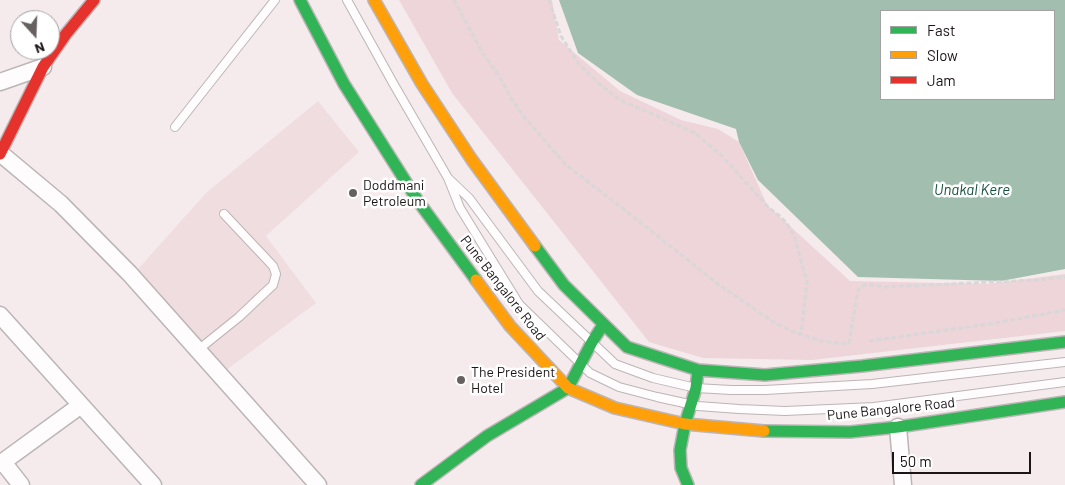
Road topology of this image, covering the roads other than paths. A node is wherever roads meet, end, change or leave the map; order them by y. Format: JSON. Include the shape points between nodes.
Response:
{"nodes":[{"id":1,"x":275,"y":0,"type":"edge"},
{"id":2,"x":300,"y":0,"type":"edge"},
{"id":3,"x":347,"y":0,"type":"edge"},
{"id":4,"x":374,"y":0,"type":"edge"},
{"id":5,"x":91,"y":1,"type":"edge"},
{"id":6,"x":43,"y":67,"type":"junction"},
{"id":7,"x":0,"y":82,"type":"edge"},
{"id":8,"x":175,"y":127,"type":"dead end"},
{"id":9,"x":0,"y":153,"type":"edge"},
{"id":10,"x":448,"y":178,"type":"junction"},
{"id":11,"x":224,"y":214,"type":"dead end"},
{"id":12,"x":0,"y":316,"type":"edge"},
{"id":13,"x":604,"y":324,"type":"junction"},
{"id":14,"x":592,"y":342,"type":"junction"},
{"id":15,"x":1065,"y":342,"type":"edge"},
{"id":16,"x":198,"y":350,"type":"junction"},
{"id":17,"x":1065,"y":362,"type":"edge"},
{"id":18,"x":581,"y":364,"type":"junction"},
{"id":19,"x":698,"y":370,"type":"junction"},
{"id":20,"x":1065,"y":382,"type":"edge"},
{"id":21,"x":568,"y":388,"type":"junction"},
{"id":22,"x":696,"y":388,"type":"junction"},
{"id":23,"x":1065,"y":402,"type":"edge"},
{"id":24,"x":691,"y":404,"type":"junction"},
{"id":25,"x":81,"y":406,"type":"junction"},
{"id":26,"x":685,"y":424,"type":"junction"},
{"id":27,"x":898,"y":427,"type":"junction"},
{"id":28,"x":1,"y":464,"type":"edge"},
{"id":29,"x":21,"y":485,"type":"edge"},
{"id":30,"x":153,"y":485,"type":"edge"},
{"id":31,"x":318,"y":485,"type":"edge"},
{"id":32,"x":421,"y":485,"type":"edge"},
{"id":33,"x":688,"y":485,"type":"edge"},
{"id":34,"x":903,"y":485,"type":"edge"}],
"edges":[{"from":1,"to":8,"type":"lane"},
{"from":2,"to":21,"type":"main road","name":"Pune Bangalore Road","via":[[344,84],[418,201],[510,326]]},
{"from":3,"to":10,"type":"lane"},
{"from":4,"to":13,"type":"main road","via":[[422,84],[472,160],[564,286]]},
{"from":5,"to":6,"type":"main road"},
{"from":6,"to":7,"type":"street"},
{"from":6,"to":9,"type":"main road"},
{"from":9,"to":16,"type":"street","via":[[68,211]]},
{"from":10,"to":14,"type":"lane","via":[[469,198],[538,291]]},
{"from":10,"to":18,"type":"lane","via":[[460,208],[519,304]]},
{"from":11,"to":16,"type":"lane","via":[[273,266],[276,274],[273,285]]},
{"from":12,"to":25,"type":"street"},
{"from":13,"to":14,"type":"main road"},
{"from":13,"to":19,"type":"main road","via":[[627,347]]},
{"from":14,"to":18,"type":"main road"},
{"from":14,"to":22,"type":"lane","via":[[614,364]]},
{"from":15,"to":19,"type":"main road","via":[[765,375]]},
{"from":16,"to":31,"type":"street"},
{"from":17,"to":22,"type":"lane","via":[[872,384],[748,390]]},
{"from":18,"to":21,"type":"main road"},
{"from":18,"to":24,"type":"lane","via":[[590,373],[619,387]]},
{"from":19,"to":22,"type":"main road"},
{"from":20,"to":24,"type":"lane","via":[[874,407],[785,411]]},
{"from":21,"to":26,"type":"main road","name":"Pune Bangalore Road","via":[[615,408]]},
{"from":21,"to":32,"type":"main road","via":[[487,436]]},
{"from":22,"to":24,"type":"main road"},
{"from":23,"to":27,"type":"main road","name":"Pune Bangalore Road"},
{"from":24,"to":26,"type":"main road"},
{"from":25,"to":28,"type":"street"},
{"from":25,"to":30,"type":"street"},
{"from":26,"to":27,"type":"main road","name":"Pune Bangalore Road","via":[[775,432],[850,432]]},
{"from":26,"to":33,"type":"main road","via":[[680,450],[681,468]]},
{"from":27,"to":34,"type":"street"},
{"from":28,"to":29,"type":"street"}]}
